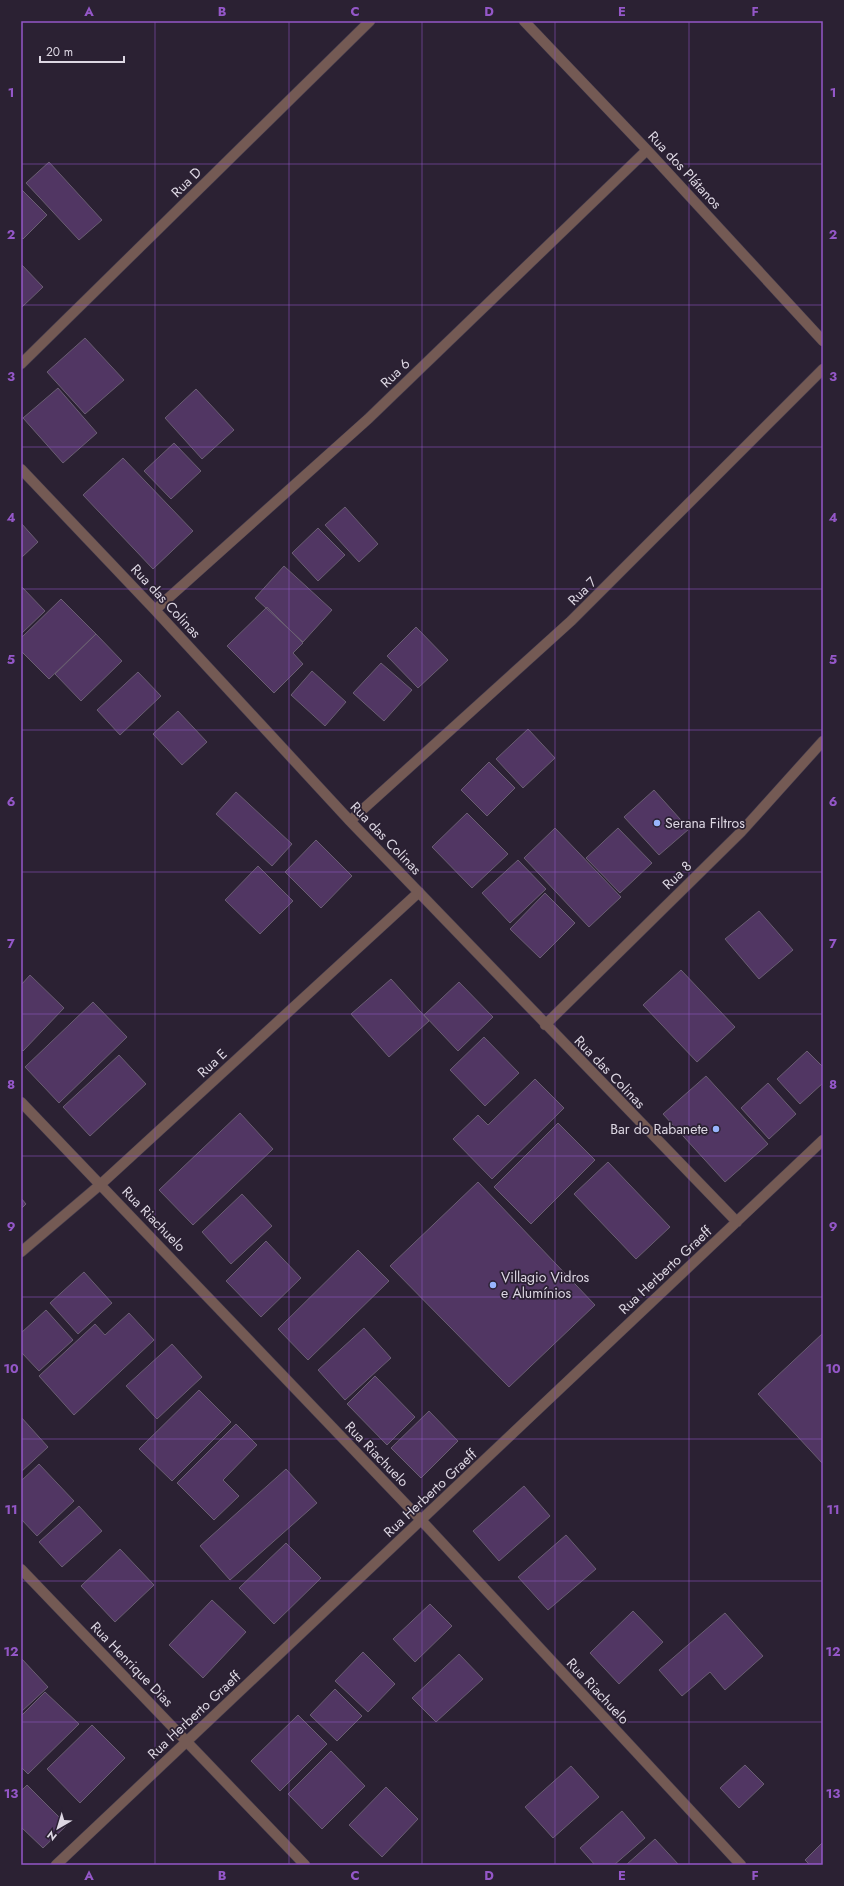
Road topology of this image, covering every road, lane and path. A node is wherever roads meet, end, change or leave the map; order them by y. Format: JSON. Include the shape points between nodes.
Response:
{"nodes":[{"id":1,"x":370,"y":21,"type":"edge"},
{"id":2,"x":524,"y":21,"type":"edge"},
{"id":3,"x":647,"y":150,"type":"junction"},
{"id":4,"x":823,"y":340,"type":"edge"},
{"id":5,"x":21,"y":364,"type":"edge"},
{"id":6,"x":823,"y":370,"type":"edge"},
{"id":7,"x":21,"y":469,"type":"edge"},
{"id":8,"x":155,"y":610,"type":"junction"},
{"id":9,"x":823,"y":741,"type":"edge"},
{"id":10,"x":350,"y":821,"type":"junction"},
{"id":11,"x":419,"y":892,"type":"junction"},
{"id":12,"x":545,"y":1025,"type":"junction"},
{"id":13,"x":21,"y":1102,"type":"edge"},
{"id":14,"x":823,"y":1140,"type":"edge"},
{"id":15,"x":101,"y":1184,"type":"junction"},
{"id":16,"x":737,"y":1222,"type":"junction"},
{"id":17,"x":21,"y":1252,"type":"edge"},
{"id":18,"x":421,"y":1520,"type":"junction"},
{"id":19,"x":21,"y":1569,"type":"edge"},
{"id":20,"x":187,"y":1742,"type":"junction"},
{"id":21,"x":56,"y":1865,"type":"edge"},
{"id":22,"x":305,"y":1865,"type":"edge"},
{"id":23,"x":740,"y":1865,"type":"edge"}],
"edges":[{"from":1,"to":5,"type":"street","name":"Rua D"},
{"from":2,"to":3,"type":"street","name":"Rua dos Plátanos"},
{"from":3,"to":4,"type":"street","name":"Rua dos Plátanos"},
{"from":3,"to":8,"type":"street","name":"Rua 6","via":[[368,419]]},
{"from":6,"to":10,"type":"street","name":"Rua 7","via":[[571,621]]},
{"from":7,"to":8,"type":"street","name":"Rua das Colinas"},
{"from":8,"to":10,"type":"street","name":"Rua das Colinas"},
{"from":9,"to":12,"type":"street","name":"Rua 8","via":[[741,832]]},
{"from":10,"to":11,"type":"street","name":"Rua das Colinas"},
{"from":11,"to":12,"type":"street","name":"Rua das Colinas"},
{"from":11,"to":15,"type":"street","name":"Rua E"},
{"from":12,"to":16,"type":"street","name":"Rua das Colinas"},
{"from":13,"to":15,"type":"street","name":"Rua Riachuelo"},
{"from":14,"to":16,"type":"street","name":"Rua Herberto Graeff"},
{"from":15,"to":17,"type":"street","name":"Rua E"},
{"from":15,"to":18,"type":"street","name":"Rua Riachuelo"},
{"from":16,"to":18,"type":"street","name":"Rua Herberto Graeff"},
{"from":18,"to":20,"type":"street","name":"Rua Herberto Graeff"},
{"from":18,"to":23,"type":"street","name":"Rua Riachuelo"},
{"from":19,"to":20,"type":"street","name":"Rua Henrique Dias"},
{"from":20,"to":21,"type":"street","name":"Rua Herberto Graeff"},
{"from":20,"to":22,"type":"street","name":"Rua Henrique Dias"}]}
